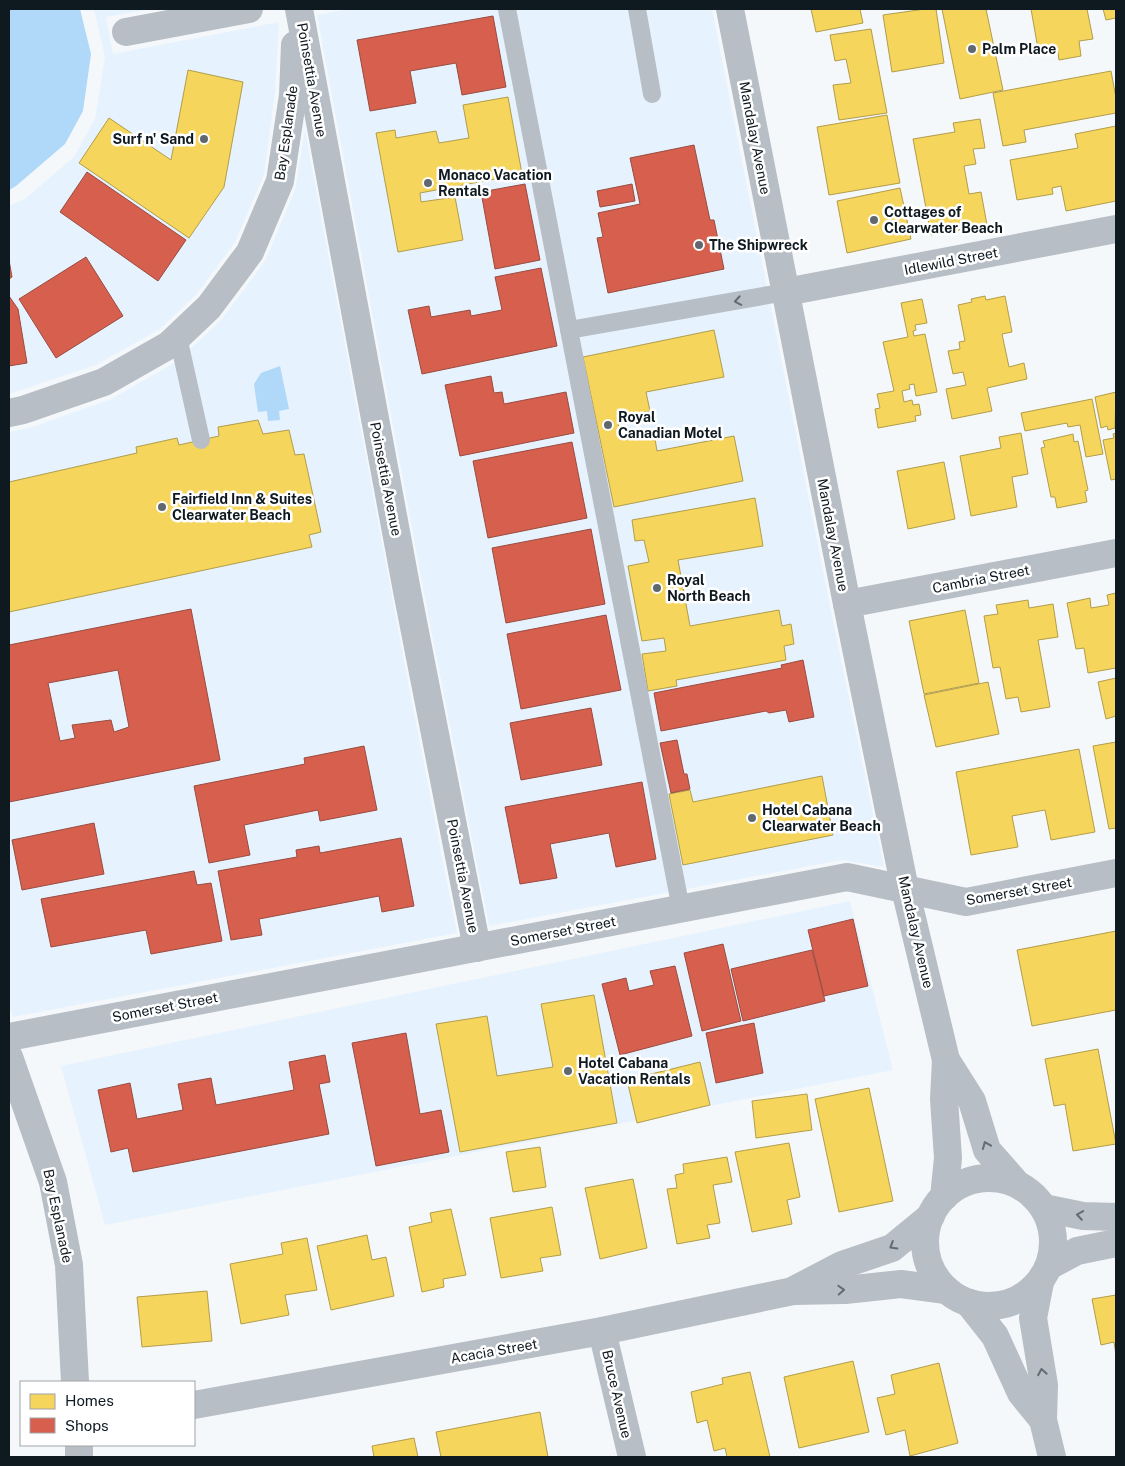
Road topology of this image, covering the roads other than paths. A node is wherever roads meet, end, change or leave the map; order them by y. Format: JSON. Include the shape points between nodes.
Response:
{"nodes":[{"id":1,"x":249,"y":9,"type":"edge"},
{"id":2,"x":298,"y":9,"type":"edge"},
{"id":3,"x":507,"y":9,"type":"edge"},
{"id":4,"x":638,"y":9,"type":"edge"},
{"id":5,"x":730,"y":9,"type":"edge"},
{"id":6,"x":126,"y":32,"type":"dead end"},
{"id":7,"x":652,"y":94,"type":"dead end"},
{"id":8,"x":1116,"y":229,"type":"edge"},
{"id":9,"x":786,"y":292,"type":"junction"},
{"id":10,"x":569,"y":330,"type":"junction"},
{"id":11,"x":178,"y":337,"type":"junction"},
{"id":12,"x":9,"y":413,"type":"edge"},
{"id":13,"x":201,"y":440,"type":"dead end"},
{"id":14,"x":1116,"y":553,"type":"edge"},
{"id":15,"x":847,"y":604,"type":"junction"},
{"id":16,"x":1116,"y":873,"type":"edge"},
{"id":17,"x":905,"y":889,"type":"junction"},
{"id":18,"x":681,"y":909,"type":"junction"},
{"id":19,"x":477,"y":948,"type":"junction"},
{"id":20,"x":9,"y":1037,"type":"edge"},
{"id":21,"x":9,"y":1057,"type":"edge"},
{"id":22,"x":946,"y":1060,"type":"junction"},
{"id":23,"x":1016,"y":1183,"type":"junction"},
{"id":24,"x":937,"y":1206,"type":"junction"},
{"id":25,"x":1044,"y":1208,"type":"junction"},
{"id":26,"x":1116,"y":1217,"type":"edge"},
{"id":27,"x":1116,"y":1243,"type":"edge"},
{"id":28,"x":1045,"y":1274,"type":"junction"},
{"id":29,"x":793,"y":1291,"type":"junction"},
{"id":30,"x":958,"y":1297,"type":"junction"},
{"id":31,"x":602,"y":1332,"type":"junction"},
{"id":32,"x":75,"y":1381,"type":"edge"},
{"id":33,"x":195,"y":1405,"type":"edge"},
{"id":34,"x":1043,"y":1420,"type":"junction"},
{"id":35,"x":632,"y":1457,"type":"edge"},
{"id":36,"x":1052,"y":1457,"type":"edge"}],
"edges":[{"from":1,"to":6,"type":"street"},
{"from":2,"to":11,"type":"street","name":"Bay Esplanade","via":[[292,95],[280,182],[250,252],[209,307]]},
{"from":2,"to":19,"type":"street","name":"Poinsettia Avenue"},
{"from":3,"to":10,"type":"lane"},
{"from":4,"to":7,"type":"lane"},
{"from":5,"to":9,"type":"street","name":"Mandalay Avenue"},
{"from":8,"to":9,"type":"street","name":"Idlewild Street"},
{"from":9,"to":10,"type":"lane","one_way":true},
{"from":9,"to":15,"type":"street","name":"Mandalay Avenue"},
{"from":10,"to":18,"type":"lane"},
{"from":11,"to":12,"type":"street","name":"Bay Esplanade","via":[[170,345],[104,382]]},
{"from":11,"to":13,"type":"lane"},
{"from":14,"to":15,"type":"street","name":"Cambria Street"},
{"from":15,"to":17,"type":"street","name":"Mandalay Avenue"},
{"from":16,"to":17,"type":"street","name":"Somerset Street","via":[[966,902]]},
{"from":17,"to":18,"type":"street","name":"Somerset Street","via":[[847,878]]},
{"from":17,"to":22,"type":"street","name":"Mandalay Avenue"},
{"from":18,"to":19,"type":"street","name":"Somerset Street"},
{"from":19,"to":20,"type":"street","name":"Somerset Street"},
{"from":21,"to":32,"type":"street","name":"Bay Esplanade","via":[[55,1191],[70,1264]]},
{"from":23,"to":22,"type":"street","name":"Mandalay Avenue","one_way":true,"via":[[987,1150],[972,1100]]},
{"from":22,"to":24,"type":"street","name":"Mandalay Avenue","via":[[944,1099],[948,1158]]},
{"from":23,"to":24,"type":"street","via":[[997,1178],[977,1179],[959,1186]]},
{"from":23,"to":25,"type":"street","via":[[1032,1193]]},
{"from":24,"to":29,"type":"street","name":"Acacia Street","one_way":true,"via":[[892,1248],[842,1264]]},
{"from":24,"to":30,"type":"street","via":[[926,1231],[928,1263],[935,1278]]},
{"from":26,"to":25,"type":"street","one_way":true,"via":[[1083,1216]]},
{"from":25,"to":28,"type":"street","via":[[1052,1226],[1054,1247]]},
{"from":27,"to":28,"type":"street","via":[[1077,1250]]},
{"from":28,"to":30,"type":"street","via":[[1026,1295],[1008,1304],[989,1306]]},
{"from":34,"to":28,"type":"street","one_way":true,"via":[[1044,1385],[1033,1318]]},
{"from":29,"to":30,"type":"street","name":"Acacia Street","one_way":true,"via":[[901,1284]]},
{"from":29,"to":31,"type":"street","name":"Acacia Street"},
{"from":30,"to":34,"type":"street","via":[[995,1336],[1021,1393]]},
{"from":31,"to":33,"type":"street","name":"Acacia Street"},
{"from":31,"to":35,"type":"street","name":"Bruce Avenue"},
{"from":34,"to":36,"type":"street"}]}
